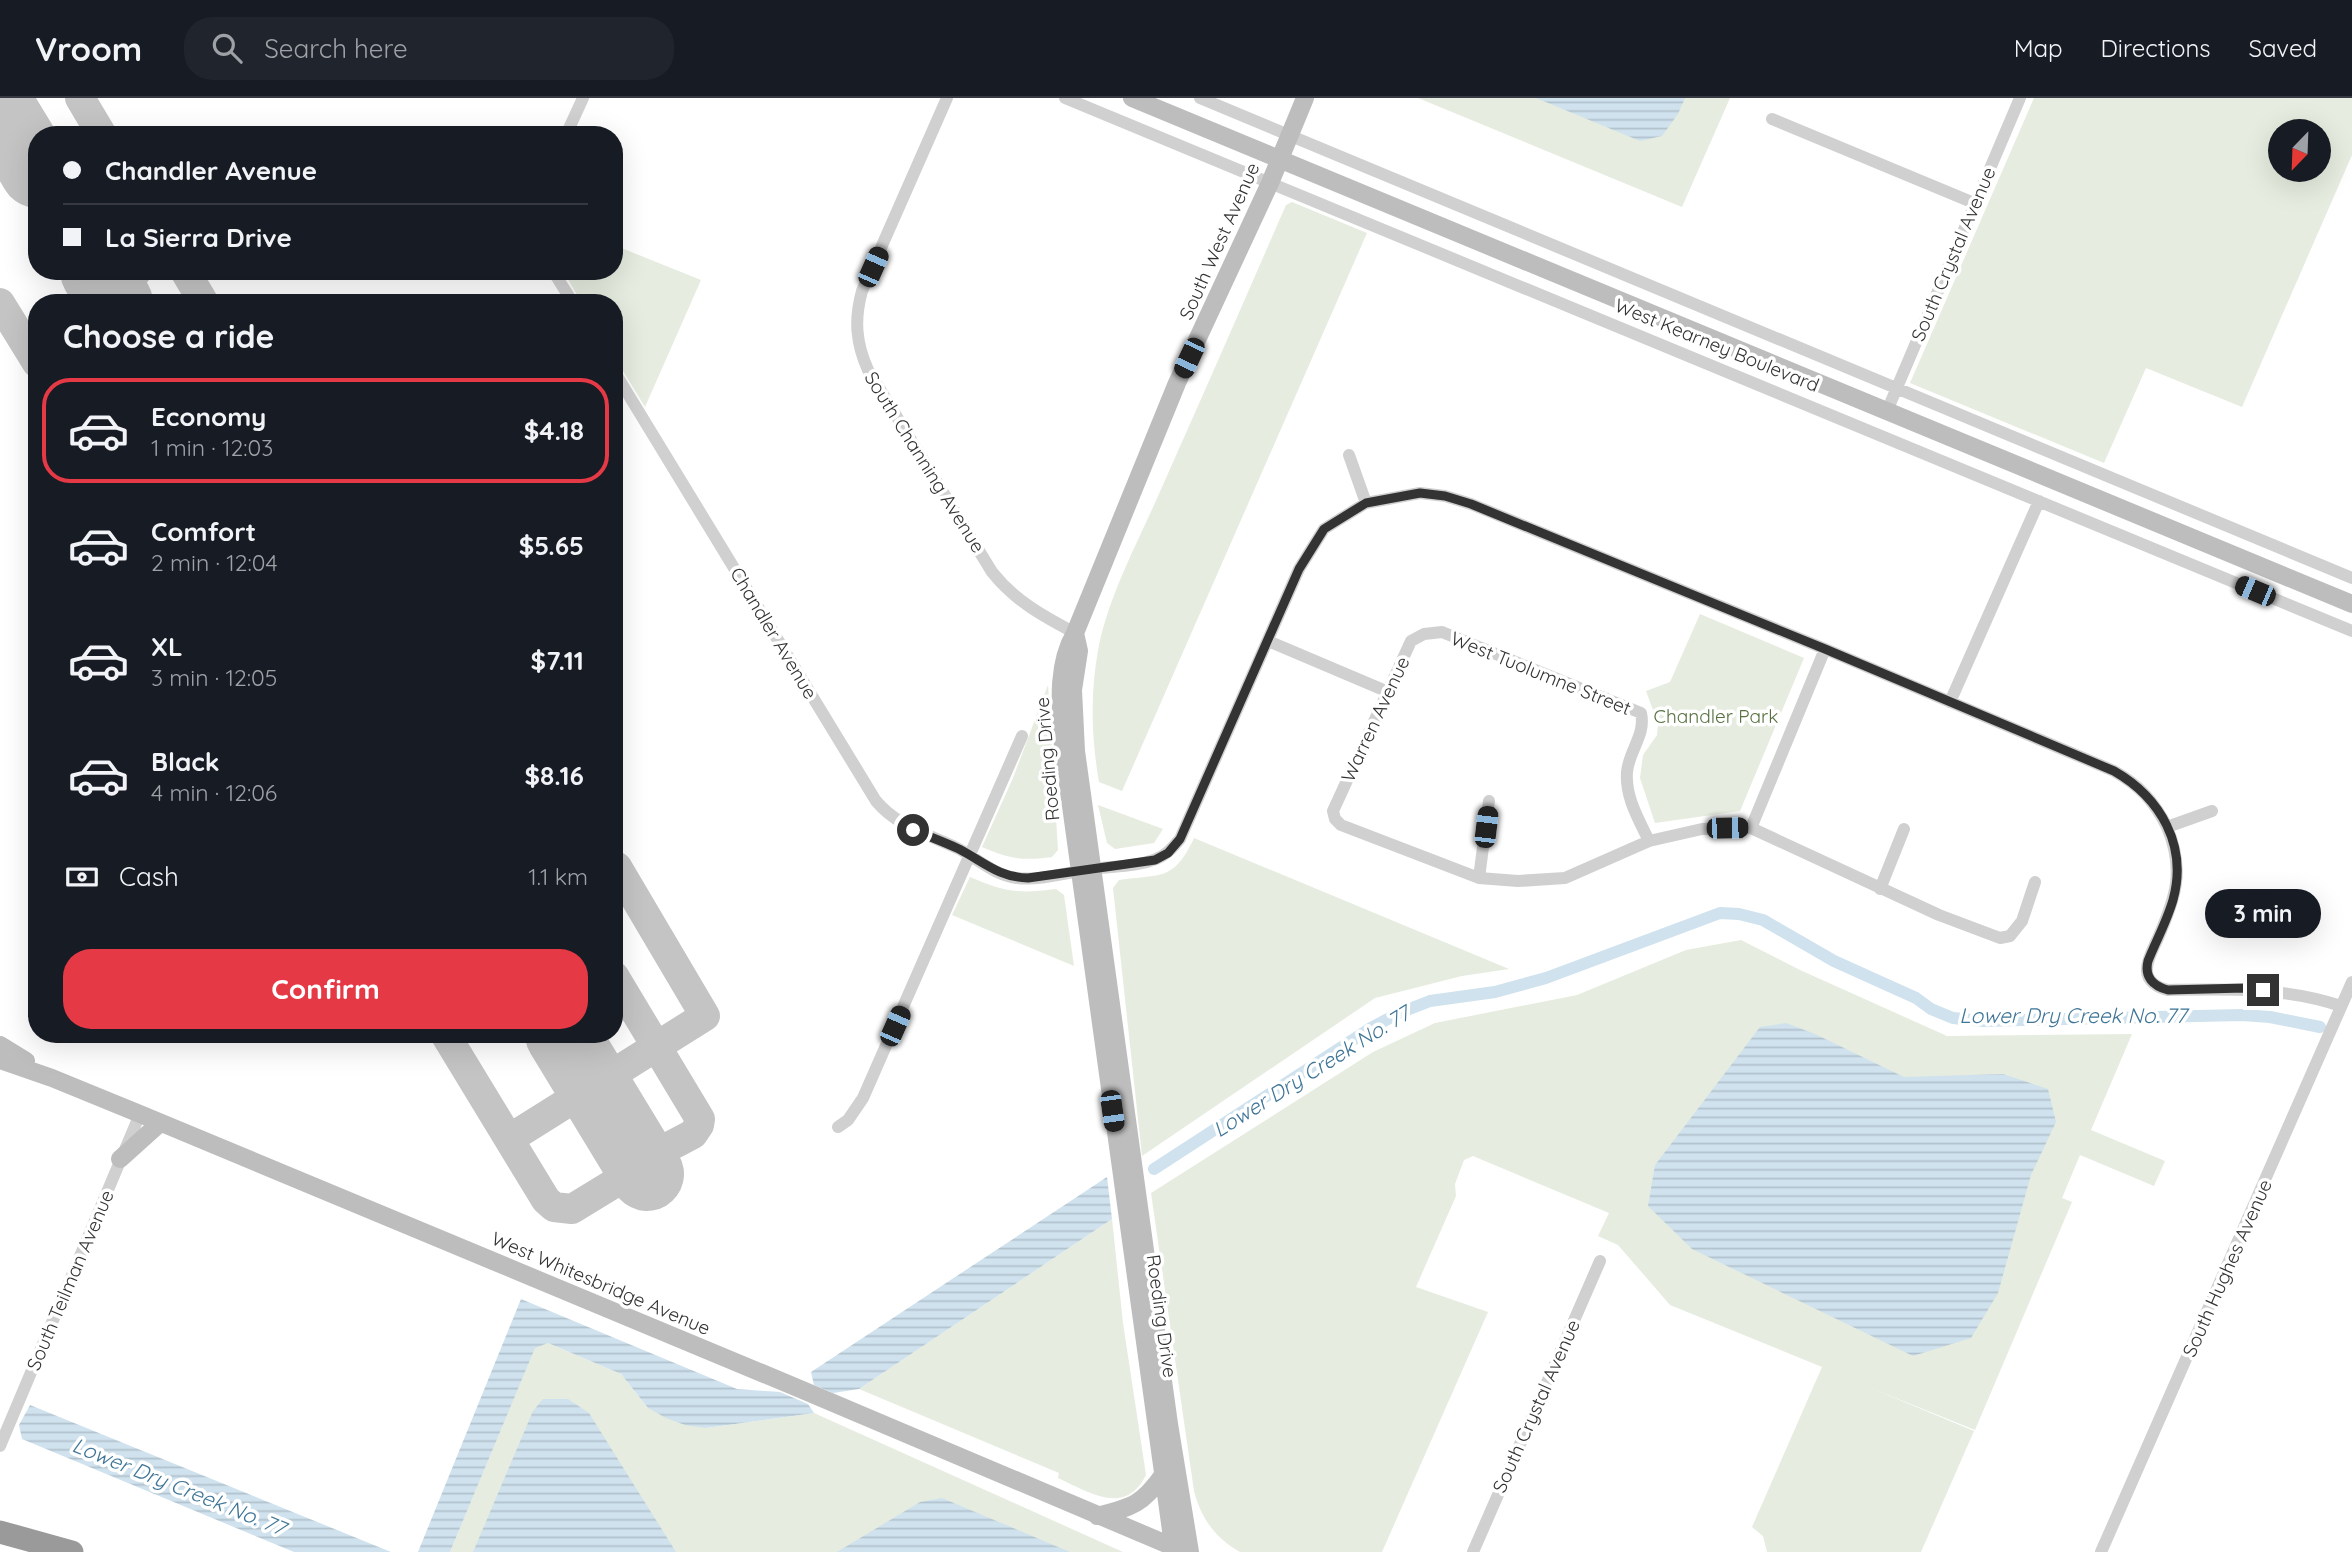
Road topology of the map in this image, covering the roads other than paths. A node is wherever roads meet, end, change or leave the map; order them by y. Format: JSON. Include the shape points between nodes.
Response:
{"nodes":[{"id":1,"x":583,"y":98,"type":"edge"},
{"id":2,"x":947,"y":98,"type":"edge"},
{"id":3,"x":1065,"y":98,"type":"edge"},
{"id":4,"x":1132,"y":98,"type":"edge"},
{"id":5,"x":1200,"y":98,"type":"edge"},
{"id":6,"x":1306,"y":98,"type":"edge"},
{"id":7,"x":2020,"y":98,"type":"edge"},
{"id":8,"x":1772,"y":119,"type":"dead end"},
{"id":9,"x":570,"y":126,"type":"edge"},
{"id":10,"x":1289,"y":135,"type":"junction"},
{"id":11,"x":1279,"y":159,"type":"junction"},
{"id":12,"x":1270,"y":183,"type":"junction"},
{"id":13,"x":1974,"y":203,"type":"junction"},
{"id":14,"x":623,"y":386,"type":"edge"},
{"id":15,"x":1897,"y":387,"type":"junction"},
{"id":16,"x":1887,"y":411,"type":"junction"},
{"id":17,"x":1349,"y":455,"type":"dead end"},
{"id":18,"x":2039,"y":501,"type":"junction"},
{"id":19,"x":1366,"y":503,"type":"junction"},
{"id":20,"x":2352,"y":578,"type":"edge"},
{"id":21,"x":2352,"y":604,"type":"edge"},
{"id":22,"x":2352,"y":631,"type":"edge"},
{"id":23,"x":1442,"y":632,"type":"joint"},
{"id":24,"x":1075,"y":634,"type":"junction"},
{"id":25,"x":1268,"y":641,"type":"junction"},
{"id":26,"x":1825,"y":649,"type":"junction"},
{"id":27,"x":1386,"y":691,"type":"junction"},
{"id":28,"x":1950,"y":702,"type":"junction"},
{"id":29,"x":1022,"y":736,"type":"dead end"},
{"id":30,"x":1489,"y":801,"type":"dead end"},
{"id":31,"x":2213,"y":811,"type":"dead end"},
{"id":32,"x":2167,"y":827,"type":"junction"},
{"id":33,"x":1751,"y":828,"type":"junction"},
{"id":34,"x":1903,"y":829,"type":"dead end"},
{"id":35,"x":1649,"y":841,"type":"junction"},
{"id":36,"x":970,"y":856,"type":"junction"},
{"id":37,"x":1086,"y":870,"type":"junction"},
{"id":38,"x":1479,"y":878,"type":"junction"},
{"id":39,"x":2035,"y":882,"type":"dead end"},
{"id":40,"x":1880,"y":889,"type":"junction"},
{"id":41,"x":2352,"y":982,"type":"edge"},
{"id":42,"x":2342,"y":1006,"type":"junction"},
{"id":43,"x":0,"y":1045,"type":"edge"},
{"id":44,"x":0,"y":1060,"type":"edge"},
{"id":45,"x":52,"y":1078,"type":"junction"},
{"id":46,"x":140,"y":1114,"type":"junction"},
{"id":47,"x":160,"y":1123,"type":"junction"},
{"id":48,"x":838,"y":1127,"type":"dead end"},
{"id":49,"x":120,"y":1159,"type":"junction"},
{"id":50,"x":1600,"y":1261,"type":"dead end"},
{"id":51,"x":0,"y":1446,"type":"edge"},
{"id":52,"x":1163,"y":1475,"type":"junction"},
{"id":53,"x":1097,"y":1516,"type":"junction"},
{"id":54,"x":8,"y":1533,"type":"edge"},
{"id":55,"x":1180,"y":1551,"type":"edge"},
{"id":56,"x":72,"y":1552,"type":"edge"},
{"id":57,"x":1473,"y":1552,"type":"edge"},
{"id":58,"x":2101,"y":1552,"type":"edge"}],
"edges":[{"from":1,"to":9,"type":"street"},
{"from":2,"to":24,"type":"street","name":"South Channing Avenue","via":[[862,291],[858,341],[868,370],[992,572],[1031,610]]},
{"from":3,"to":12,"type":"street","name":"West Kearney Boulevard"},
{"from":4,"to":11,"type":"main road","name":"West Kearney Boulevard"},
{"from":5,"to":10,"type":"street","name":"West Kearney Boulevard"},
{"from":6,"to":10,"type":"main road","name":"South West Avenue"},
{"from":7,"to":13,"type":"street","name":"South Crystal Avenue"},
{"from":8,"to":13,"type":"street"},
{"from":10,"to":11,"type":"main road","name":"South West Avenue"},
{"from":10,"to":15,"type":"street","name":"West Kearney Boulevard"},
{"from":11,"to":12,"type":"main road","name":"South West Avenue"},
{"from":11,"to":16,"type":"main road","name":"West Kearney Boulevard"},
{"from":12,"to":18,"type":"street","name":"West Kearney Boulevard"},
{"from":12,"to":24,"type":"main road","name":"South West Avenue","via":[[1177,383]]},
{"from":13,"to":15,"type":"street","name":"South Crystal Avenue"},
{"from":14,"to":36,"type":"street","name":"Chandler Avenue","via":[[876,800],[902,824]]},
{"from":15,"to":16,"type":"street","name":"South Crystal Avenue"},
{"from":15,"to":20,"type":"street","name":"West Kearney Boulevard"},
{"from":16,"to":21,"type":"main road","name":"West Kearney Boulevard"},
{"from":17,"to":19,"type":"street"},
{"from":18,"to":22,"type":"street","name":"West Kearney Boulevard"},
{"from":18,"to":28,"type":"street"},
{"from":19,"to":25,"type":"street","via":[[1324,529],[1299,569]]},
{"from":19,"to":26,"type":"street","via":[[1420,493],[1471,504]]},
{"from":23,"to":27,"type":"street","name":"Warren Avenue","via":[[1411,641]]},
{"from":23,"to":35,"type":"street","name":"West Tuolumne Street","via":[[1641,713],[1644,724],[1627,772],[1632,805]]},
{"from":24,"to":37,"type":"main road","name":"Roeding Drive","via":[[1079,651],[1073,718]]},
{"from":25,"to":27,"type":"street"},
{"from":25,"to":37,"type":"street","name":"Chandler Avenue","via":[[1180,839],[1155,860]]},
{"from":26,"to":28,"type":"street"},
{"from":26,"to":33,"type":"street"},
{"from":27,"to":38,"type":"street","name":"Warren Avenue","via":[[1333,811],[1335,819]]},
{"from":28,"to":32,"type":"street","via":[[2131,780]]},
{"from":29,"to":36,"type":"street"},
{"from":30,"to":38,"type":"street"},
{"from":31,"to":32,"type":"street"},
{"from":32,"to":42,"type":"street","via":[[2178,876],[2171,909],[2148,961],[2149,978],[2168,990],[2244,988]]},
{"from":33,"to":35,"type":"street","via":[[1702,829]]},
{"from":33,"to":40,"type":"street"},
{"from":34,"to":40,"type":"street"},
{"from":35,"to":38,"type":"street","via":[[1566,878]]},
{"from":36,"to":37,"type":"street","name":"Chandler Avenue","via":[[1016,878]]},
{"from":36,"to":48,"type":"street","via":[[863,1098]]},
{"from":37,"to":52,"type":"main road","name":"Roeding Drive"},
{"from":37,"to":55,"type":"main road","name":"Roeding Drive","via":[[1169,1424]]},
{"from":39,"to":40,"type":"street","via":[[2022,921],[2010,936],[2000,938]]},
{"from":41,"to":42,"type":"street","name":"South Hughes Avenue"},
{"from":42,"to":58,"type":"street","name":"South Hughes Avenue"},
{"from":43,"to":45,"type":"main road"},
{"from":44,"to":45,"type":"main road","name":"West Whitesbridge Avenue"},
{"from":45,"to":46,"type":"main road","name":"West Whitesbridge Avenue"},
{"from":46,"to":47,"type":"main road","name":"West Whitesbridge Avenue"},
{"from":46,"to":49,"type":"street","name":"South Teilman Avenue"},
{"from":47,"to":49,"type":"main road"},
{"from":47,"to":53,"type":"main road","name":"West Whitesbridge Avenue"},
{"from":49,"to":51,"type":"street","name":"South Teilman Avenue"},
{"from":50,"to":57,"type":"street","name":"South Crystal Avenue"},
{"from":52,"to":53,"type":"main road","via":[[1135,1504]]},
{"from":52,"to":55,"type":"main road","name":"Roeding Drive"},
{"from":53,"to":55,"type":"main road","name":"West Whitesbridge Avenue"},
{"from":54,"to":56,"type":"highway"}]}
